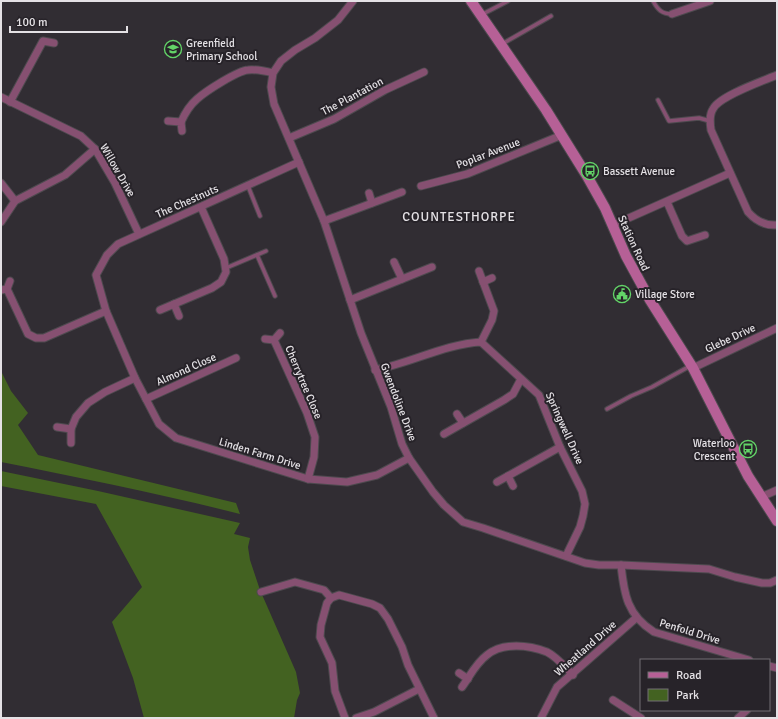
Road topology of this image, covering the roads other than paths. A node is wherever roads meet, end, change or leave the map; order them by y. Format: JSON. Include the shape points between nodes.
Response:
{"nodes":[{"id":1,"x":353,"y":1,"type":"edge"},
{"id":2,"x":471,"y":1,"type":"edge"},
{"id":3,"x":508,"y":1,"type":"edge"},
{"id":4,"x":653,"y":1,"type":"edge"},
{"id":5,"x":705,"y":2,"type":"edge"},
{"id":6,"x":672,"y":14,"type":"joint"},
{"id":7,"x":481,"y":15,"type":"junction"},
{"id":8,"x":551,"y":16,"type":"dead end"},
{"id":9,"x":54,"y":43,"type":"dead end"},
{"id":10,"x":501,"y":44,"type":"junction"},
{"id":11,"x":424,"y":72,"type":"dead end"},
{"id":12,"x":273,"y":73,"type":"junction"},
{"id":13,"x":777,"y":75,"type":"edge"},
{"id":14,"x":1,"y":97,"type":"edge"},
{"id":15,"x":658,"y":100,"type":"dead end"},
{"id":16,"x":10,"y":102,"type":"junction"},
{"id":17,"x":168,"y":121,"type":"dead end"},
{"id":18,"x":710,"y":121,"type":"junction"},
{"id":19,"x":181,"y":122,"type":"junction"},
{"id":20,"x":182,"y":131,"type":"dead end"},
{"id":21,"x":562,"y":135,"type":"junction"},
{"id":22,"x":289,"y":138,"type":"junction"},
{"id":23,"x":95,"y":149,"type":"junction"},
{"id":24,"x":300,"y":162,"type":"junction"},
{"id":25,"x":730,"y":173,"type":"junction"},
{"id":26,"x":1,"y":183,"type":"edge"},
{"id":27,"x":248,"y":186,"type":"junction"},
{"id":28,"x":421,"y":186,"type":"dead end"},
{"id":29,"x":402,"y":192,"type":"dead end"},
{"id":30,"x":369,"y":193,"type":"dead end"},
{"id":31,"x":15,"y":201,"type":"junction"},
{"id":32,"x":667,"y":202,"type":"junction"},
{"id":33,"x":372,"y":203,"type":"junction"},
{"id":34,"x":202,"y":207,"type":"junction"},
{"id":35,"x":260,"y":216,"type":"dead end"},
{"id":36,"x":324,"y":221,"type":"junction"},
{"id":37,"x":1,"y":222,"type":"edge"},
{"id":38,"x":613,"y":225,"type":"junction"},
{"id":39,"x":777,"y":225,"type":"edge"},
{"id":40,"x":139,"y":234,"type":"junction"},
{"id":41,"x":705,"y":235,"type":"dead end"},
{"id":42,"x":266,"y":251,"type":"dead end"},
{"id":43,"x":257,"y":255,"type":"junction"},
{"id":44,"x":394,"y":262,"type":"dead end"},
{"id":45,"x":432,"y":267,"type":"dead end"},
{"id":46,"x":226,"y":268,"type":"junction"},
{"id":47,"x":479,"y":271,"type":"dead end"},
{"id":48,"x":96,"y":275,"type":"joint"},
{"id":49,"x":492,"y":278,"type":"dead end"},
{"id":50,"x":402,"y":279,"type":"junction"},
{"id":51,"x":10,"y":281,"type":"dead end"},
{"id":52,"x":484,"y":282,"type":"junction"},
{"id":53,"x":4,"y":290,"type":"edge"},
{"id":54,"x":275,"y":296,"type":"dead end"},
{"id":55,"x":350,"y":300,"type":"junction"},
{"id":56,"x":174,"y":304,"type":"junction"},
{"id":57,"x":160,"y":310,"type":"dead end"},
{"id":58,"x":106,"y":311,"type":"junction"},
{"id":59,"x":179,"y":316,"type":"dead end"},
{"id":60,"x":777,"y":328,"type":"edge"},
{"id":61,"x":280,"y":333,"type":"dead end"},
{"id":62,"x":265,"y":340,"type":"dead end"},
{"id":63,"x":274,"y":340,"type":"junction"},
{"id":64,"x":481,"y":342,"type":"junction"},
{"id":65,"x":236,"y":358,"type":"dead end"},
{"id":66,"x":692,"y":367,"type":"junction"},
{"id":67,"x":375,"y":370,"type":"junction"},
{"id":68,"x":135,"y":378,"type":"junction"},
{"id":69,"x":521,"y":378,"type":"junction"},
{"id":70,"x":146,"y":399,"type":"junction"},
{"id":71,"x":607,"y":409,"type":"dead end"},
{"id":72,"x":458,"y":414,"type":"dead end"},
{"id":73,"x":463,"y":424,"type":"junction"},
{"id":74,"x":57,"y":427,"type":"dead end"},
{"id":75,"x":70,"y":429,"type":"junction"},
{"id":76,"x":444,"y":434,"type":"dead end"},
{"id":77,"x":71,"y":443,"type":"dead end"},
{"id":78,"x":560,"y":447,"type":"junction"},
{"id":79,"x":408,"y":458,"type":"junction"},
{"id":80,"x":508,"y":476,"type":"junction"},
{"id":81,"x":308,"y":478,"type":"junction"},
{"id":82,"x":497,"y":482,"type":"dead end"},
{"id":83,"x":513,"y":486,"type":"dead end"},
{"id":84,"x":777,"y":490,"type":"edge"},
{"id":85,"x":761,"y":497,"type":"junction"},
{"id":86,"x":777,"y":521,"type":"edge"},
{"id":87,"x":566,"y":556,"type":"junction"},
{"id":88,"x":621,"y":565,"type":"junction"},
{"id":89,"x":777,"y":580,"type":"edge"},
{"id":90,"x":261,"y":592,"type":"dead end"},
{"id":91,"x":331,"y":598,"type":"junction"},
{"id":92,"x":636,"y":618,"type":"junction"},
{"id":93,"x":746,"y":659,"type":"edge"},
{"id":94,"x":459,"y":673,"type":"dead end"},
{"id":95,"x":572,"y":675,"type":"junction"},
{"id":96,"x":468,"y":678,"type":"junction"},
{"id":97,"x":462,"y":687,"type":"dead end"},
{"id":98,"x":419,"y":689,"type":"junction"},
{"id":99,"x":613,"y":700,"type":"dead end"},
{"id":100,"x":746,"y":711,"type":"edge"},
{"id":101,"x":345,"y":718,"type":"edge"},
{"id":102,"x":356,"y":718,"type":"edge"},
{"id":103,"x":434,"y":718,"type":"edge"},
{"id":104,"x":541,"y":718,"type":"edge"},
{"id":105,"x":641,"y":718,"type":"edge"},
{"id":106,"x":738,"y":718,"type":"edge"}],
"edges":[{"from":1,"to":12,"type":"street","via":[[338,20],[281,61]]},
{"from":2,"to":7,"type":"street","name":"Station Road"},
{"from":3,"to":7,"type":"lane"},
{"from":4,"to":6,"type":"lane","via":[[660,11]]},
{"from":5,"to":6,"type":"street"},
{"from":7,"to":10,"type":"street","name":"Station Road"},
{"from":8,"to":10,"type":"lane"},
{"from":9,"to":16,"type":"street","via":[[43,41]]},
{"from":10,"to":21,"type":"street","name":"Station Road"},
{"from":11,"to":22,"type":"street","name":"The Plantation","via":[[385,90],[334,119]]},
{"from":12,"to":19,"type":"street","via":[[247,70],[234,75],[197,99]]},
{"from":12,"to":22,"type":"street","name":"Gwendoline Drive","via":[[271,87],[274,104]]},
{"from":13,"to":18,"type":"street","via":[[722,100],[713,108]]},
{"from":14,"to":16,"type":"street","name":"Willow Drive"},
{"from":15,"to":18,"type":"lane","via":[[669,121],[699,118]]},
{"from":16,"to":23,"type":"street","name":"Willow Drive","via":[[81,136]]},
{"from":17,"to":19,"type":"street"},
{"from":18,"to":25,"type":"street","via":[[711,130]]},
{"from":19,"to":20,"type":"street"},
{"from":21,"to":28,"type":"street","name":"Poplar Avenue","via":[[467,174]]},
{"from":21,"to":38,"type":"street","name":"Station Road"},
{"from":22,"to":24,"type":"street","name":"Gwendoline Drive"},
{"from":23,"to":31,"type":"street","via":[[65,175]]},
{"from":23,"to":40,"type":"street","name":"Willow Drive"},
{"from":24,"to":27,"type":"street","name":"The Chestnuts"},
{"from":24,"to":36,"type":"street","name":"Gwendoline Drive"},
{"from":25,"to":32,"type":"street"},
{"from":25,"to":39,"type":"street","via":[[748,212],[765,225]]},
{"from":26,"to":31,"type":"street"},
{"from":27,"to":34,"type":"street","name":"The Chestnuts"},
{"from":27,"to":35,"type":"lane"},
{"from":29,"to":33,"type":"street"},
{"from":30,"to":33,"type":"street"},
{"from":31,"to":37,"type":"street"},
{"from":32,"to":38,"type":"street"},
{"from":32,"to":41,"type":"street","via":[[682,236],[687,241]]},
{"from":33,"to":36,"type":"street"},
{"from":34,"to":40,"type":"street","name":"The Chestnuts"},
{"from":34,"to":46,"type":"street"},
{"from":36,"to":55,"type":"street","name":"Gwendoline Drive"},
{"from":38,"to":66,"type":"street","name":"Station Road","via":[[626,256],[650,300]]},
{"from":40,"to":48,"type":"street","name":"The Chestnuts","via":[[118,244],[107,255]]},
{"from":42,"to":43,"type":"lane"},
{"from":43,"to":46,"type":"lane"},
{"from":43,"to":54,"type":"lane"},
{"from":44,"to":50,"type":"street"},
{"from":45,"to":50,"type":"street"},
{"from":46,"to":56,"type":"street","via":[[221,282]]},
{"from":47,"to":52,"type":"street"},
{"from":48,"to":58,"type":"street","name":"Linden Farm Drive"},
{"from":49,"to":52,"type":"street"},
{"from":50,"to":55,"type":"street"},
{"from":51,"to":53,"type":"street"},
{"from":52,"to":64,"type":"street","via":[[494,311]]},
{"from":53,"to":58,"type":"street","via":[[28,334],[36,338],[44,338]]},
{"from":55,"to":67,"type":"street","name":"Gwendoline Drive"},
{"from":56,"to":57,"type":"street"},
{"from":56,"to":59,"type":"street"},
{"from":58,"to":68,"type":"street","name":"Linden Farm Drive"},
{"from":60,"to":66,"type":"street","name":"Glebe Drive"},
{"from":61,"to":63,"type":"street","name":"Cherrytree Close"},
{"from":62,"to":63,"type":"street","name":"Cherrytree Close"},
{"from":63,"to":81,"type":"street","name":"Cherrytree Close","via":[[315,437],[314,457]]},
{"from":64,"to":67,"type":"street","via":[[465,343],[392,367]]},
{"from":64,"to":69,"type":"street","name":"Springwell Drive"},
{"from":65,"to":70,"type":"street","name":"Almond Close"},
{"from":66,"to":71,"type":"lane"},
{"from":66,"to":85,"type":"street","name":"Station Road"},
{"from":67,"to":79,"type":"street","name":"Gwendoline Drive"},
{"from":68,"to":70,"type":"street","name":"Linden Farm Drive"},
{"from":68,"to":75,"type":"street","via":[[88,403]]},
{"from":69,"to":73,"type":"street","via":[[513,394]]},
{"from":69,"to":78,"type":"street","name":"Springwell Drive","via":[[539,395]]},
{"from":70,"to":81,"type":"street","name":"Linden Farm Drive","via":[[159,424],[176,438]]},
{"from":72,"to":73,"type":"street"},
{"from":73,"to":76,"type":"street"},
{"from":74,"to":75,"type":"street"},
{"from":75,"to":77,"type":"street"},
{"from":78,"to":80,"type":"street"},
{"from":78,"to":87,"type":"street","name":"Springwell Drive","via":[[582,491],[585,504],[580,527]]},
{"from":79,"to":81,"type":"street","name":"Linden Farm Drive","via":[[377,475],[347,482]]},
{"from":79,"to":87,"type":"street","name":"Gwendoline Drive","via":[[436,496],[463,522]]},
{"from":80,"to":82,"type":"street"},
{"from":80,"to":83,"type":"street"},
{"from":84,"to":85,"type":"street"},
{"from":85,"to":86,"type":"street","name":"Station Road"},
{"from":87,"to":88,"type":"street","name":"Gwendoline Drive","via":[[585,564]]},
{"from":88,"to":89,"type":"street","name":"Gwendoline Drive","via":[[708,569],[762,583]]},
{"from":88,"to":92,"type":"street","name":"Penfold Drive","via":[[624,588]]},
{"from":90,"to":91,"type":"street","via":[[295,582],[324,590]]},
{"from":91,"to":98,"type":"street","via":[[339,595],[380,608],[402,647]]},
{"from":91,"to":101,"type":"street","via":[[323,617],[320,637],[332,662],[335,691]]},
{"from":92,"to":93,"type":"street","name":"Penfold Drive","via":[[654,632]]},
{"from":92,"to":95,"type":"street","name":"Wheatland Drive"},
{"from":94,"to":96,"type":"street"},
{"from":95,"to":96,"type":"street","via":[[547,653],[517,645],[488,654]]},
{"from":95,"to":104,"type":"street","name":"Wheatland Drive","via":[[557,687]]},
{"from":96,"to":97,"type":"street"},
{"from":98,"to":102,"type":"street","via":[[374,712]]},
{"from":98,"to":103,"type":"street"},
{"from":99,"to":105,"type":"street"},
{"from":100,"to":106,"type":"street"}]}
